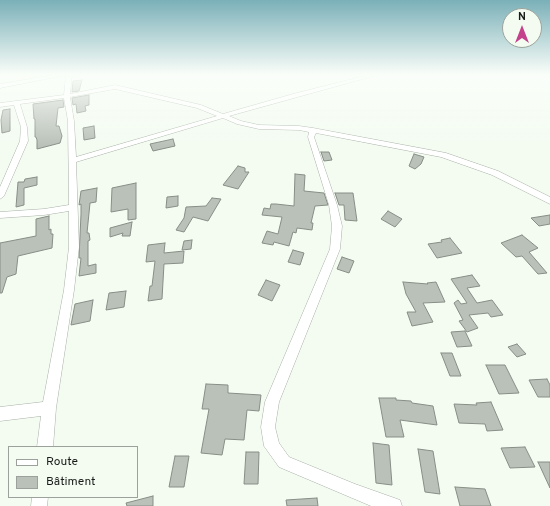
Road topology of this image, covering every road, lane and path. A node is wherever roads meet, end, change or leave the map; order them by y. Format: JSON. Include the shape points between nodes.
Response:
{"nodes":[{"id":1,"x":48,"y":99,"type":"edge"},
{"id":2,"x":67,"y":99,"type":"edge"},
{"id":3,"x":162,"y":99,"type":"edge"},
{"id":4,"x":283,"y":99,"type":"edge"},
{"id":5,"x":17,"y":103,"type":"junction"},
{"id":6,"x":0,"y":105,"type":"edge"},
{"id":7,"x":225,"y":116,"type":"junction"},
{"id":8,"x":313,"y":130,"type":"junction"},
{"id":9,"x":71,"y":161,"type":"junction"},
{"id":10,"x":0,"y":196,"type":"edge"},
{"id":11,"x":550,"y":202,"type":"edge"},
{"id":12,"x":72,"y":207,"type":"junction"},
{"id":13,"x":0,"y":215,"type":"edge"},
{"id":14,"x":49,"y":408,"type":"junction"},
{"id":15,"x":0,"y":414,"type":"edge"},
{"id":16,"x":45,"y":446,"type":"edge"},
{"id":17,"x":394,"y":506,"type":"edge"}],
"edges":[{"from":1,"to":5,"type":"street"},
{"from":2,"to":9,"type":"street","via":[[71,121]]},
{"from":3,"to":7,"type":"street","via":[[199,106]]},
{"from":4,"to":7,"type":"street"},
{"from":5,"to":6,"type":"street"},
{"from":5,"to":10,"type":"street","via":[[24,127],[24,141]]},
{"from":7,"to":8,"type":"street","via":[[239,123],[259,127],[284,126]]},
{"from":7,"to":9,"type":"street"},
{"from":8,"to":11,"type":"street","via":[[444,155],[495,173]]},
{"from":8,"to":17,"type":"street","via":[[311,137],[338,226],[335,249],[272,402],[268,427],[272,446],[284,462]]},
{"from":9,"to":12,"type":"street"},
{"from":12,"to":13,"type":"street"},
{"from":12,"to":14,"type":"street","via":[[74,247]]},
{"from":14,"to":15,"type":"street"},
{"from":14,"to":16,"type":"street"}]}
